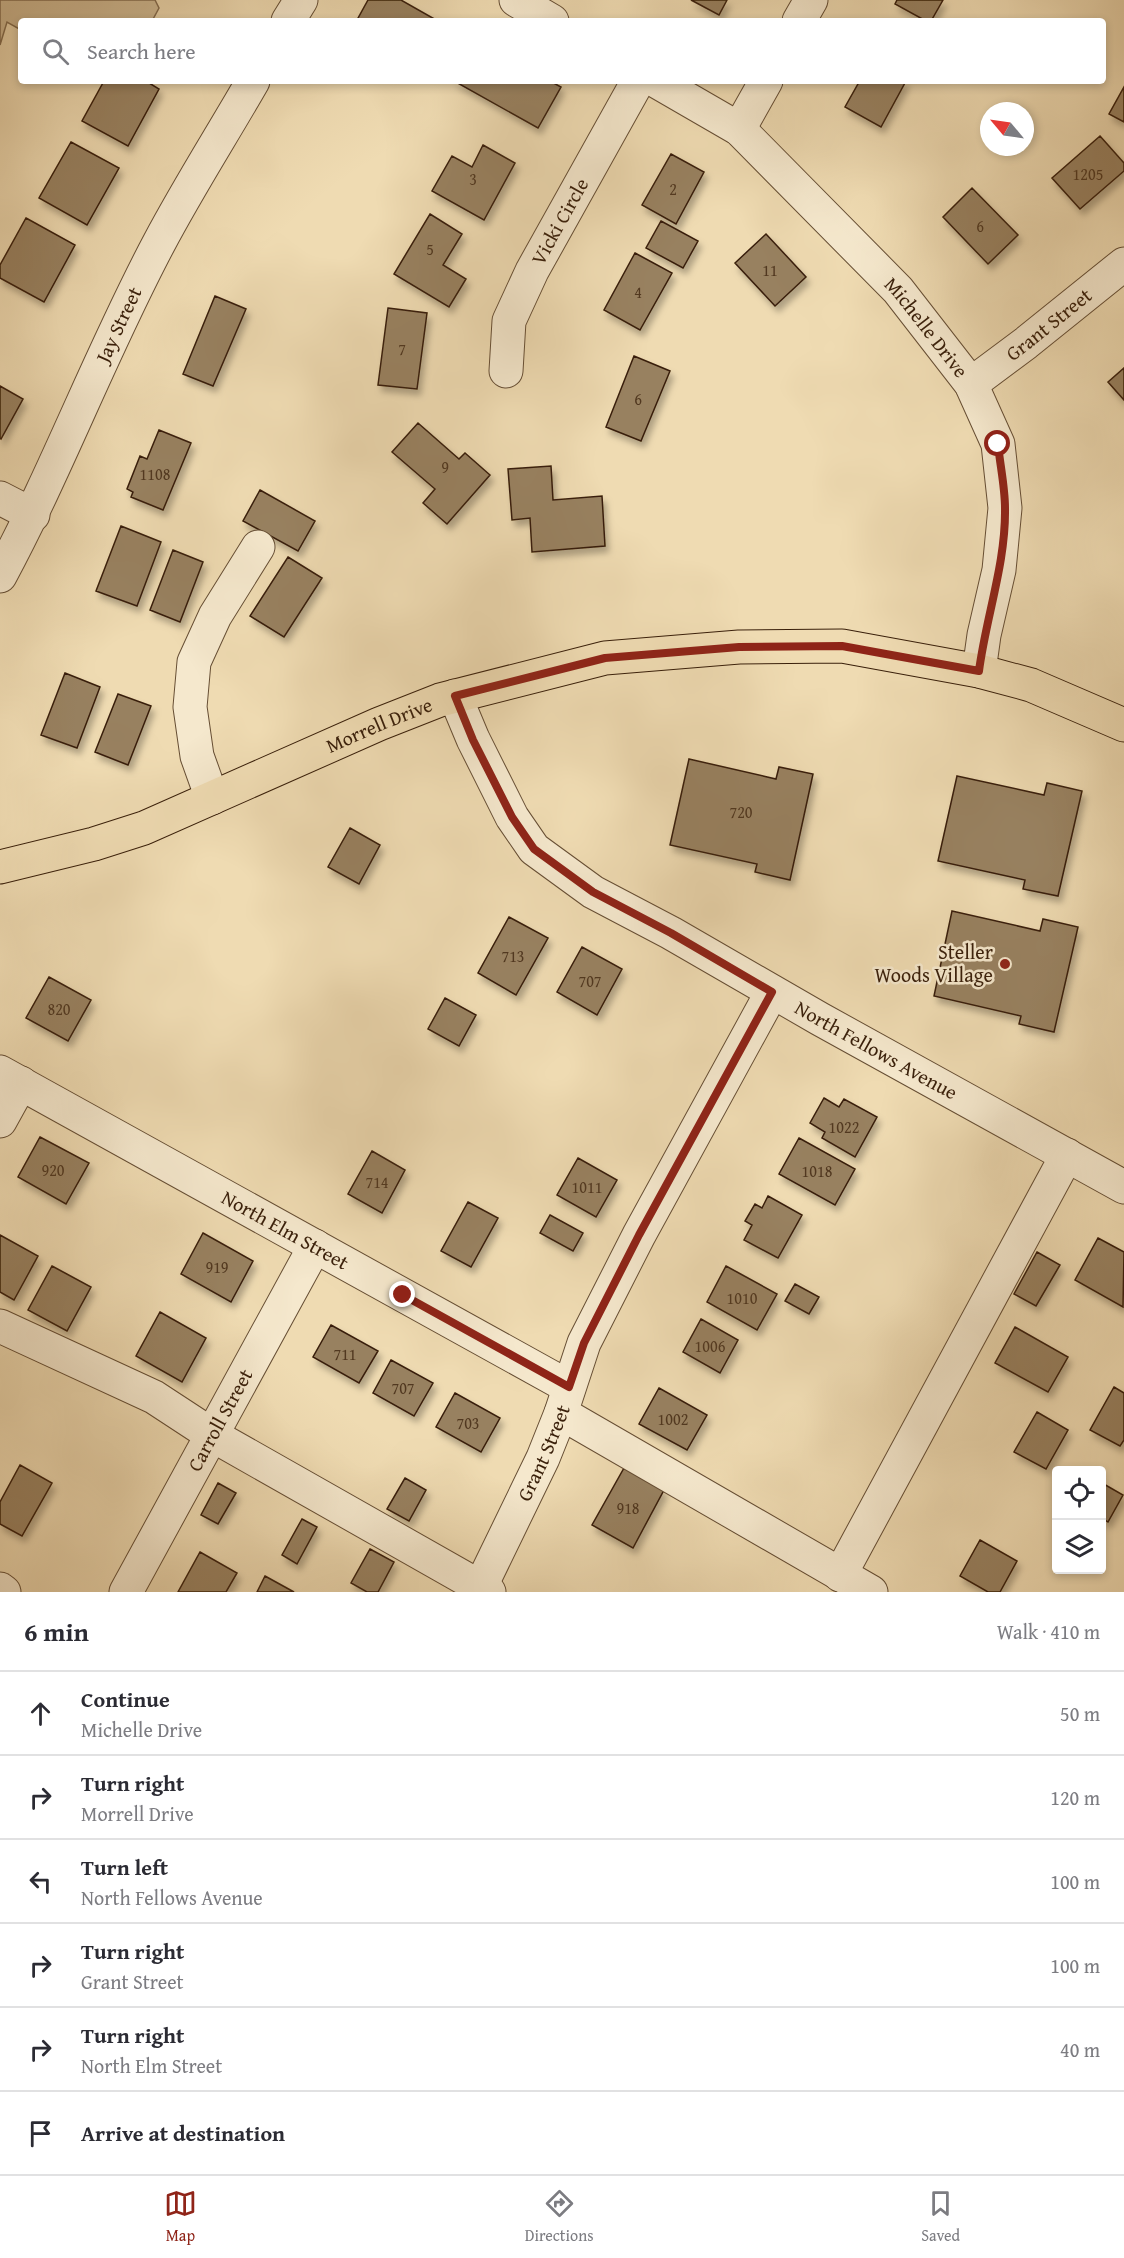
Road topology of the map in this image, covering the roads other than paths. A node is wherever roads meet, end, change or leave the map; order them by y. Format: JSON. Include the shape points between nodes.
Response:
{"nodes":[{"id":1,"x":301,"y":0,"type":"edge"},
{"id":2,"x":516,"y":0,"type":"edge"},
{"id":3,"x":811,"y":0,"type":"edge"},
{"id":4,"x":290,"y":18,"type":"edge"},
{"id":5,"x":547,"y":18,"type":"edge"},
{"id":6,"x":801,"y":18,"type":"edge"},
{"id":7,"x":251,"y":84,"type":"edge"},
{"id":8,"x":636,"y":84,"type":"edge"},
{"id":9,"x":661,"y":84,"type":"edge"},
{"id":10,"x":764,"y":84,"type":"edge"},
{"id":11,"x":739,"y":129,"type":"junction"},
{"id":12,"x":1124,"y":264,"type":"edge"},
{"id":13,"x":506,"y":370,"type":"dead end"},
{"id":14,"x":971,"y":384,"type":"junction"},
{"id":15,"x":0,"y":498,"type":"edge"},
{"id":16,"x":33,"y":515,"type":"junction"},
{"id":17,"x":258,"y":547,"type":"dead end"},
{"id":18,"x":0,"y":576,"type":"edge"},
{"id":19,"x":979,"y":671,"type":"junction"},
{"id":20,"x":455,"y":696,"type":"junction"},
{"id":21,"x":1124,"y":725,"type":"edge"},
{"id":22,"x":212,"y":798,"type":"junction"},
{"id":23,"x":0,"y":867,"type":"edge"},
{"id":24,"x":772,"y":992,"type":"junction"},
{"id":25,"x":11,"y":1078,"type":"edge"},
{"id":26,"x":0,"y":1121,"type":"edge"},
{"id":27,"x":1067,"y":1155,"type":"junction"},
{"id":28,"x":1124,"y":1187,"type":"edge"},
{"id":29,"x":315,"y":1246,"type":"junction"},
{"id":30,"x":0,"y":1326,"type":"edge"},
{"id":31,"x":565,"y":1400,"type":"junction"},
{"id":32,"x":212,"y":1435,"type":"junction"},
{"id":33,"x":840,"y":1575,"type":"junction"},
{"id":34,"x":0,"y":1590,"type":"edge"},
{"id":35,"x":482,"y":1591,"type":"edge"},
{"id":36,"x":4,"y":1592,"type":"edge"},
{"id":37,"x":126,"y":1592,"type":"edge"},
{"id":38,"x":871,"y":1592,"type":"edge"}],
"edges":[{"from":1,"to":4,"type":"street"},
{"from":2,"to":5,"type":"street"},
{"from":3,"to":6,"type":"street"},
{"from":7,"to":16,"type":"street","name":"Jay Street","via":[[159,242]]},
{"from":8,"to":13,"type":"street","name":"Vicki Circle","via":[[532,271],[509,321]]},
{"from":9,"to":11,"type":"street","name":"Michelle Drive"},
{"from":10,"to":11,"type":"street"},
{"from":11,"to":14,"type":"street","name":"Michelle Drive","via":[[898,290]]},
{"from":12,"to":14,"type":"street","name":"Grant Street"},
{"from":14,"to":19,"type":"street","name":"Michelle Drive","via":[[998,444],[1005,508],[999,570]]},
{"from":15,"to":16,"type":"street"},
{"from":16,"to":18,"type":"street","name":"Jay Street"},
{"from":17,"to":22,"type":"street","via":[[215,616],[194,662],[190,707],[197,756]]},
{"from":19,"to":20,"type":"main road","name":"Morrell Drive","via":[[842,646],[739,647],[605,658]]},
{"from":19,"to":21,"type":"main road","name":"Morrell Drive","via":[[1030,685]]},
{"from":20,"to":22,"type":"main road","name":"Morrell Drive","via":[[379,724]]},
{"from":20,"to":24,"type":"street","name":"North Fellows Avenue","via":[[512,817],[534,849],[593,892]]},
{"from":22,"to":23,"type":"main road","name":"Morrell Drive","via":[[144,828]]},
{"from":24,"to":27,"type":"street","name":"North Fellows Avenue"},
{"from":24,"to":31,"type":"street","name":"Grant Street","via":[[584,1343]]},
{"from":25,"to":26,"type":"street"},
{"from":25,"to":29,"type":"street","name":"North Elm Street"},
{"from":27,"to":28,"type":"street","name":"North Fellows Avenue"},
{"from":27,"to":33,"type":"street"},
{"from":29,"to":31,"type":"street","name":"North Elm Street"},
{"from":29,"to":32,"type":"street","name":"Carroll Street"},
{"from":30,"to":32,"type":"street","via":[[154,1397]]},
{"from":31,"to":33,"type":"street","name":"North Elm Street"},
{"from":31,"to":35,"type":"street","name":"Grant Street"},
{"from":32,"to":35,"type":"street"},
{"from":32,"to":37,"type":"street","name":"Carroll Street"},
{"from":33,"to":38,"type":"street","name":"North Elm Street"},
{"from":34,"to":36,"type":"street"}]}
